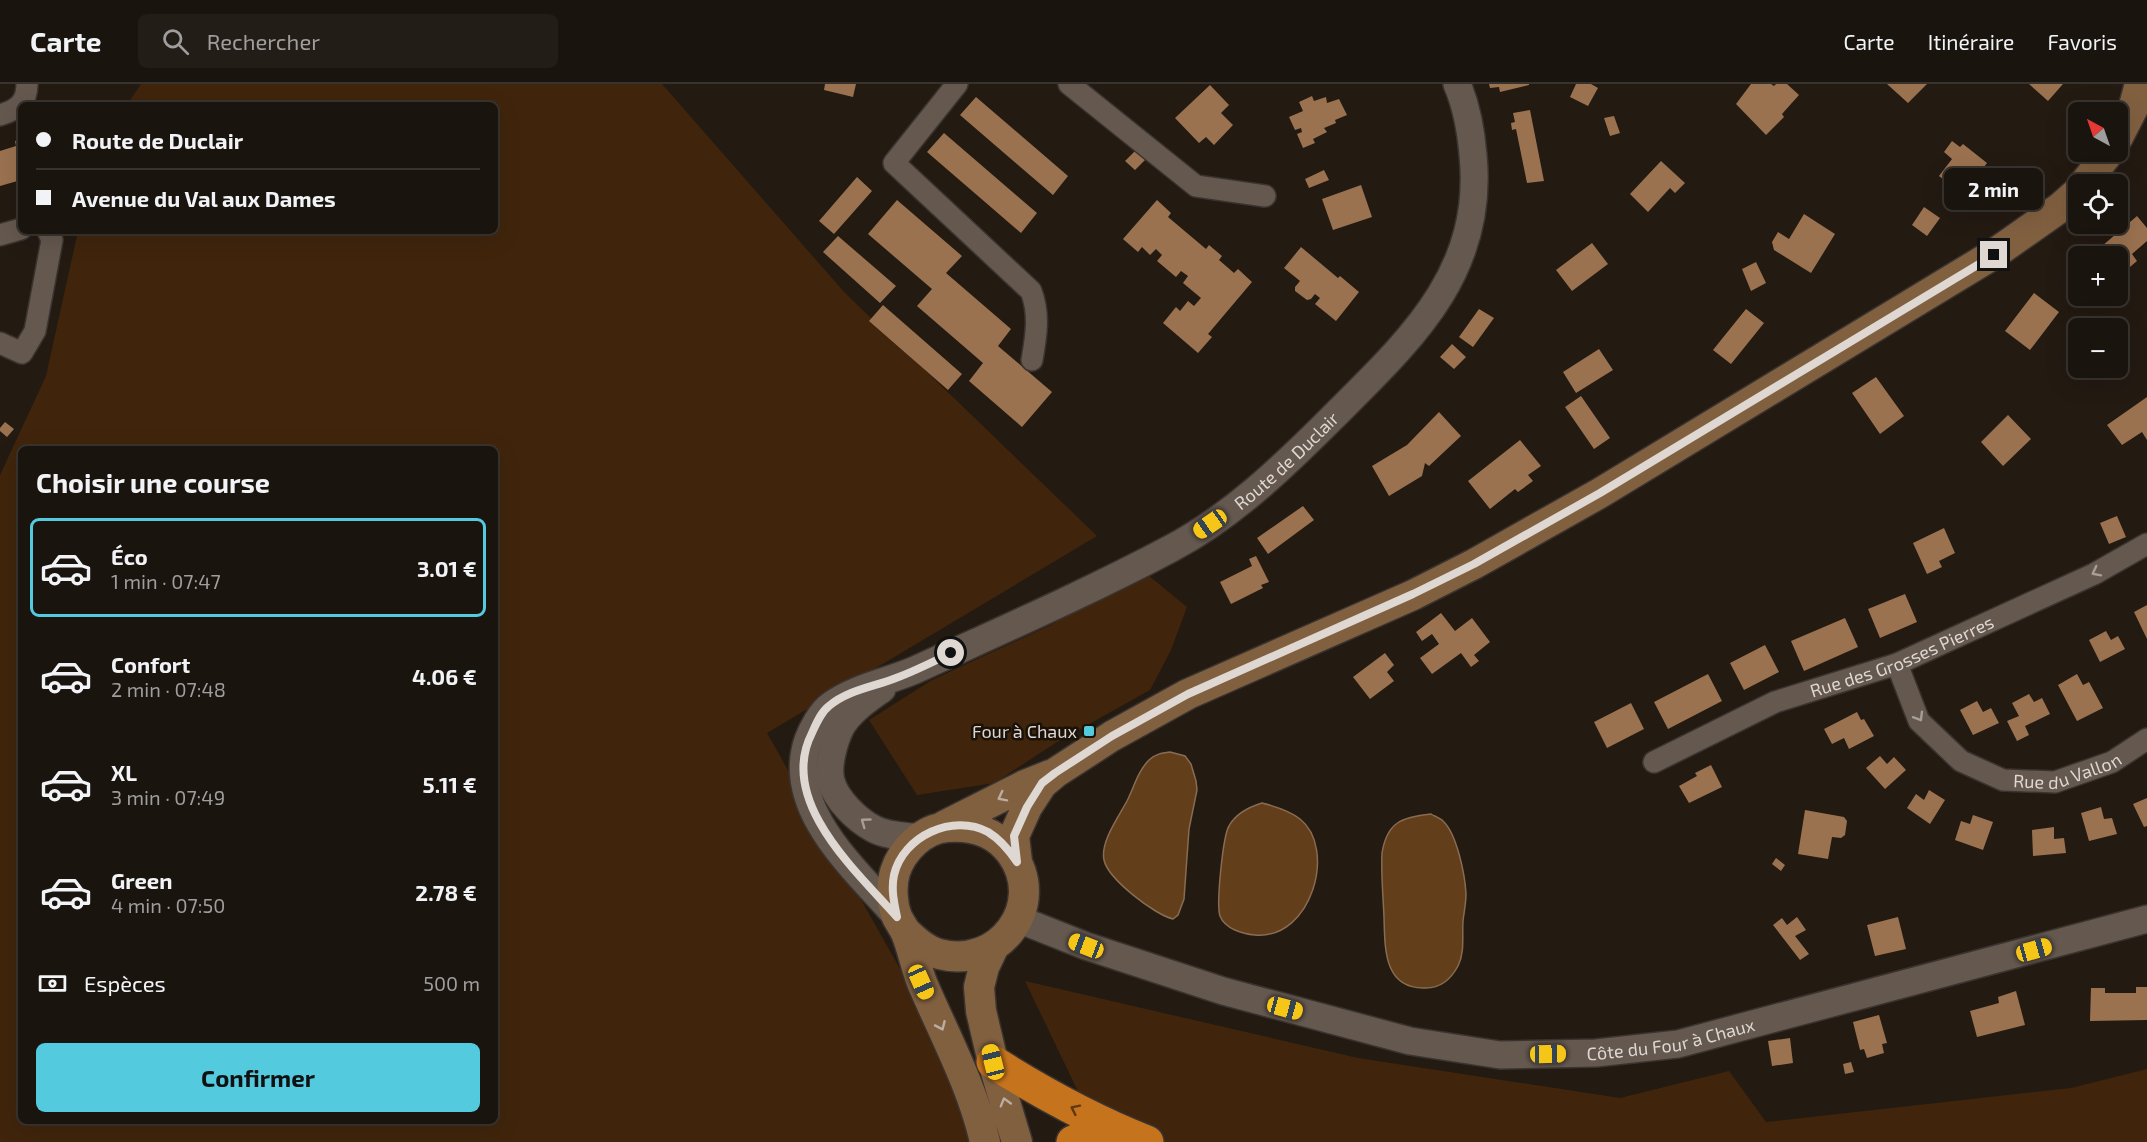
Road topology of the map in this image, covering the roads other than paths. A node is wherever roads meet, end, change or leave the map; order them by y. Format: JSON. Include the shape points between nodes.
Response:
{"nodes":[{"id":1,"x":27,"y":84,"type":"edge"},
{"id":2,"x":957,"y":84,"type":"edge"},
{"id":3,"x":1069,"y":84,"type":"edge"},
{"id":4,"x":1457,"y":84,"type":"edge"},
{"id":5,"x":2140,"y":84,"type":"edge"},
{"id":6,"x":21,"y":102,"type":"edge"},
{"id":7,"x":18,"y":106,"type":"edge"},
{"id":8,"x":0,"y":115,"type":"edge"},
{"id":9,"x":2128,"y":118,"type":"edge"},
{"id":10,"x":2101,"y":162,"type":"edge"},
{"id":11,"x":2092,"y":174,"type":"edge"},
{"id":12,"x":1265,"y":196,"type":"dead end"},
{"id":13,"x":2068,"y":201,"type":"edge"},
{"id":14,"x":18,"y":230,"type":"edge"},
{"id":15,"x":49,"y":234,"type":"edge"},
{"id":16,"x":0,"y":235,"type":"edge"},
{"id":17,"x":0,"y":343,"type":"edge"},
{"id":18,"x":1032,"y":360,"type":"dead end"},
{"id":19,"x":2147,"y":544,"type":"edge"},
{"id":20,"x":1896,"y":664,"type":"junction"},
{"id":21,"x":897,"y":678,"type":"junction"},
{"id":22,"x":2147,"y":739,"type":"edge"},
{"id":23,"x":1654,"y":762,"type":"dead end"},
{"id":24,"x":1055,"y":773,"type":"junction"},
{"id":25,"x":931,"y":832,"type":"junction"},
{"id":26,"x":1017,"y":862,"type":"junction"},
{"id":27,"x":1018,"y":919,"type":"junction"},
{"id":28,"x":2147,"y":919,"type":"edge"},
{"id":29,"x":902,"y":924,"type":"junction"},
{"id":30,"x":994,"y":946,"type":"junction"},
{"id":31,"x":993,"y":1062,"type":"junction"},
{"id":32,"x":1143,"y":1140,"type":"edge"},
{"id":33,"x":985,"y":1142,"type":"edge"},
{"id":34,"x":1017,"y":1142,"type":"edge"},
{"id":35,"x":1072,"y":1142,"type":"edge"}],
"edges":[{"from":1,"to":6,"type":"street","via":[[27,94]]},
{"from":2,"to":18,"type":"street","via":[[894,163],[1031,291],[1036,303],[1037,332]]},
{"from":3,"to":12,"type":"street","via":[[1196,186]]},
{"from":4,"to":21,"type":"street","name":"Route de Duclair","via":[[1468,117],[1474,162],[1470,226],[1453,275],[1409,338],[1287,463],[1197,532],[1172,548]]},
{"from":5,"to":9,"type":"main road"},
{"from":7,"to":8,"type":"street"},
{"from":10,"to":11,"type":"main road"},
{"from":13,"to":24,"type":"main road","via":[[1994,255],[1474,564],[1188,694]]},
{"from":14,"to":16,"type":"street"},
{"from":15,"to":17,"type":"street","via":[[52,240],[35,332],[22,353]]},
{"from":19,"to":20,"type":"street","name":"Rue des Grosses Pierres","one_way":true,"via":[[2094,574]]},
{"from":20,"to":22,"type":"street","name":"Rue du Vallon","one_way":true,"via":[[1919,721],[1961,761],[2003,780],[2055,782],[2112,762]]},
{"from":20,"to":23,"type":"street","name":"Rue des Grosses Pierres","via":[[1775,702]]},
{"from":25,"to":21,"type":"street","name":"Route de Duclair","one_way":true,"via":[[896,835],[876,830],[857,817],[831,781],[831,752],[842,726],[861,704]]},
{"from":21,"to":29,"type":"street","name":"Route de Duclair","via":[[849,693],[827,707],[809,738],[803,776],[810,803],[828,836]]},
{"from":24,"to":25,"type":"main road","one_way":true},
{"from":24,"to":26,"type":"main road","via":[[1042,783],[1014,836]]},
{"from":25,"to":26,"type":"main road","via":[[965,826],[986,831],[1005,844]]},
{"from":25,"to":29,"type":"main road","via":[[904,853],[895,873],[892,895]]},
{"from":26,"to":27,"type":"main road","via":[[1024,880],[1024,900]]},
{"from":27,"to":28,"type":"street","name":"Côte du Four à Chaux","via":[[1086,946],[1223,990],[1410,1041],[1500,1055],[1596,1053],[1678,1044]]},
{"from":27,"to":30,"type":"main road"},
{"from":29,"to":30,"type":"main road","via":[[920,945],[938,954],[977,955]]},
{"from":29,"to":33,"type":"main road","one_way":true},
{"from":30,"to":31,"type":"main road","via":[[980,987],[981,1011]]},
{"from":32,"to":31,"type":"highway","one_way":true,"via":[[1026,1083]]},
{"from":34,"to":31,"type":"main road","one_way":true},
{"from":32,"to":35,"type":"highway","via":[[1104,1135]]}]}
